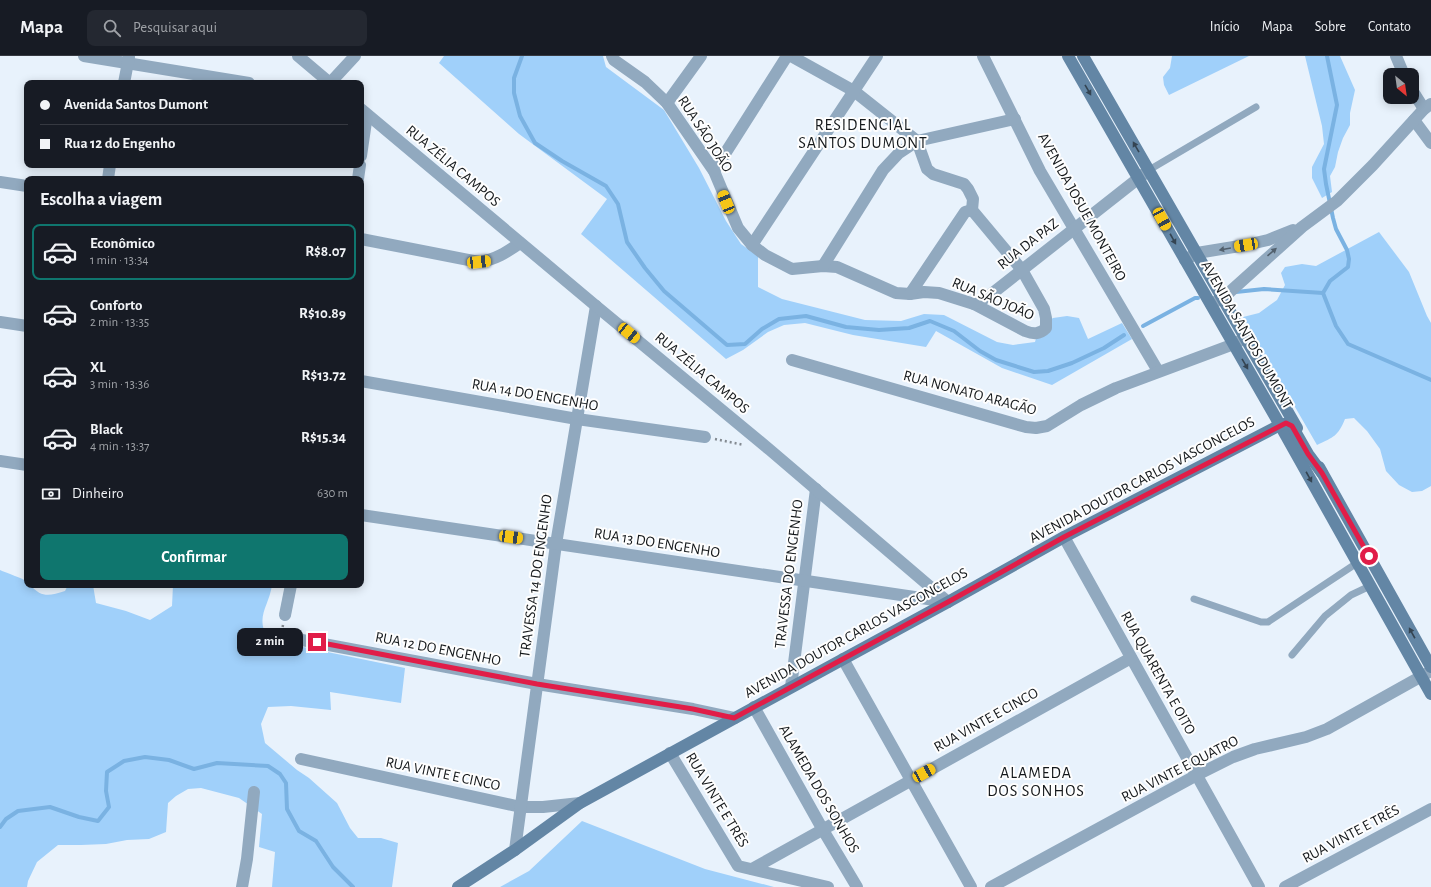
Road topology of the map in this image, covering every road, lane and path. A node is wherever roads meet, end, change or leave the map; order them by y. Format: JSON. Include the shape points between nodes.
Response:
{"nodes":[{"id":1,"x":84,"y":56,"type":"edge"},
{"id":2,"x":298,"y":56,"type":"edge"},
{"id":3,"x":355,"y":56,"type":"edge"},
{"id":4,"x":612,"y":56,"type":"edge"},
{"id":5,"x":701,"y":56,"type":"edge"},
{"id":6,"x":787,"y":56,"type":"edge"},
{"id":7,"x":791,"y":56,"type":"edge"},
{"id":8,"x":877,"y":56,"type":"edge"},
{"id":9,"x":983,"y":56,"type":"edge"},
{"id":10,"x":1068,"y":56,"type":"edge"},
{"id":11,"x":1083,"y":56,"type":"edge"},
{"id":12,"x":1396,"y":56,"type":"edge"},
{"id":13,"x":128,"y":60,"type":"edge"},
{"id":14,"x":1401,"y":68,"type":"edge"},
{"id":15,"x":125,"y":80,"type":"edge"},
{"id":16,"x":233,"y":80,"type":"edge"},
{"id":17,"x":326,"y":80,"type":"edge"},
{"id":18,"x":333,"y":80,"type":"edge"},
{"id":19,"x":854,"y":91,"type":"junction"},
{"id":20,"x":1419,"y":97,"type":"edge"},
{"id":21,"x":667,"y":103,"type":"junction"},
{"id":22,"x":1256,"y":106,"type":"dead end"},
{"id":23,"x":1428,"y":107,"type":"edge"},
{"id":24,"x":364,"y":112,"type":"edge"},
{"id":25,"x":1015,"y":119,"type":"junction"},
{"id":26,"x":1414,"y":120,"type":"junction"},
{"id":27,"x":917,"y":141,"type":"junction"},
{"id":28,"x":1431,"y":143,"type":"edge"},
{"id":29,"x":1149,"y":170,"type":"junction"},
{"id":30,"x":714,"y":171,"type":"junction"},
{"id":31,"x":1139,"y":178,"type":"junction"},
{"id":32,"x":0,"y":182,"type":"edge"},
{"id":33,"x":24,"y":186,"type":"edge"},
{"id":34,"x":972,"y":210,"type":"junction"},
{"id":35,"x":1302,"y":227,"type":"junction"},
{"id":36,"x":1074,"y":229,"type":"junction"},
{"id":37,"x":364,"y":240,"type":"edge"},
{"id":38,"x":520,"y":243,"type":"junction"},
{"id":39,"x":752,"y":245,"type":"junction"},
{"id":40,"x":1197,"y":254,"type":"junction"},
{"id":41,"x":1185,"y":260,"type":"junction"},
{"id":42,"x":823,"y":266,"type":"junction"},
{"id":43,"x":1022,"y":270,"type":"junction"},
{"id":44,"x":910,"y":294,"type":"junction"},
{"id":45,"x":1223,"y":298,"type":"junction"},
{"id":46,"x":974,"y":304,"type":"junction"},
{"id":47,"x":1211,"y":304,"type":"junction"},
{"id":48,"x":596,"y":306,"type":"junction"},
{"id":49,"x":0,"y":322,"type":"edge"},
{"id":50,"x":24,"y":326,"type":"edge"},
{"id":51,"x":1245,"y":338,"type":"junction"},
{"id":52,"x":1234,"y":344,"type":"junction"},
{"id":53,"x":792,"y":360,"type":"dead end"},
{"id":54,"x":1158,"y":371,"type":"junction"},
{"id":55,"x":364,"y":382,"type":"edge"},
{"id":56,"x":577,"y":419,"type":"junction"},
{"id":57,"x":1280,"y":425,"type":"junction"},
{"id":58,"x":705,"y":437,"type":"joint"},
{"id":59,"x":748,"y":446,"type":"dead end"},
{"id":60,"x":0,"y":461,"type":"edge"},
{"id":61,"x":24,"y":465,"type":"edge"},
{"id":62,"x":1322,"y":473,"type":"junction"},
{"id":63,"x":816,"y":489,"type":"junction"},
{"id":64,"x":364,"y":515,"type":"edge"},
{"id":65,"x":1064,"y":537,"type":"junction"},
{"id":66,"x":556,"y":544,"type":"junction"},
{"id":67,"x":1357,"y":563,"type":"junction"},
{"id":68,"x":803,"y":581,"type":"junction"},
{"id":69,"x":1370,"y":586,"type":"junction"},
{"id":70,"x":290,"y":588,"type":"edge"},
{"id":71,"x":1194,"y":599,"type":"dead end"},
{"id":72,"x":948,"y":602,"type":"junction"},
{"id":73,"x":285,"y":615,"type":"joint"},
{"id":74,"x":302,"y":640,"type":"joint"},
{"id":75,"x":1292,"y":655,"type":"dead end"},
{"id":76,"x":1131,"y":658,"type":"junction"},
{"id":77,"x":844,"y":659,"type":"junction"},
{"id":78,"x":1431,"y":667,"type":"edge"},
{"id":79,"x":1426,"y":674,"type":"edge"},
{"id":80,"x":537,"y":684,"type":"junction"},
{"id":81,"x":791,"y":687,"type":"junction"},
{"id":82,"x":1431,"y":694,"type":"edge"},
{"id":83,"x":754,"y":707,"type":"junction"},
{"id":84,"x":734,"y":718,"type":"junction"},
{"id":85,"x":670,"y":753,"type":"junction"},
{"id":86,"x":301,"y":758,"type":"dead end"},
{"id":87,"x":1197,"y":775,"type":"junction"},
{"id":88,"x":911,"y":780,"type":"junction"},
{"id":89,"x":254,"y":792,"type":"dead end"},
{"id":90,"x":580,"y":803,"type":"junction"},
{"id":91,"x":521,"y":807,"type":"junction"},
{"id":92,"x":1431,"y":809,"type":"edge"},
{"id":93,"x":822,"y":830,"type":"junction"},
{"id":94,"x":515,"y":850,"type":"junction"},
{"id":95,"x":752,"y":869,"type":"junction"},
{"id":96,"x":242,"y":887,"type":"edge"},
{"id":97,"x":458,"y":887,"type":"edge"},
{"id":98,"x":828,"y":887,"type":"edge"},
{"id":99,"x":857,"y":887,"type":"edge"},
{"id":100,"x":971,"y":887,"type":"edge"},
{"id":101,"x":991,"y":887,"type":"edge"},
{"id":102,"x":1259,"y":887,"type":"edge"},
{"id":103,"x":1285,"y":887,"type":"edge"}],
"edges":[{"from":1,"to":13,"type":"street"},
{"from":2,"to":17,"type":"street"},
{"from":3,"to":18,"type":"street"},
{"from":4,"to":21,"type":"street","name":"RUA SÃO JOÃO","via":[[646,82]]},
{"from":5,"to":21,"type":"street"},
{"from":6,"to":30,"type":"street"},
{"from":7,"to":19,"type":"street"},
{"from":8,"to":19,"type":"street"},
{"from":9,"to":25,"type":"street","name":"AVENIDA JOSUE MONTEIRO"},
{"from":10,"to":31,"type":"main road","name":"AVENIDA SANTOS DUMONT","one_way":true},
{"from":29,"to":11,"type":"main road","name":"AVENIDA SANTOS DUMONT","one_way":true},
{"from":12,"to":14,"type":"street"},
{"from":13,"to":15,"type":"street"},
{"from":13,"to":16,"type":"street"},
{"from":19,"to":27,"type":"street"},
{"from":19,"to":39,"type":"street"},
{"from":20,"to":23,"type":"street"},
{"from":21,"to":30,"type":"street","name":"RUA SÃO JOÃO"},
{"from":22,"to":29,"type":"lane"},
{"from":23,"to":26,"type":"street"},
{"from":24,"to":38,"type":"street","name":"RUA ZÉLIA CAMPOS"},
{"from":25,"to":27,"type":"street"},
{"from":25,"to":36,"type":"street","name":"AVENIDA JOSUE MONTEIRO","via":[[1040,171]]},
{"from":26,"to":28,"type":"street"},
{"from":26,"to":35,"type":"street","via":[[1337,202]]},
{"from":27,"to":34,"type":"street","via":[[927,169],[933,174],[964,184],[968,189],[973,199]]},
{"from":27,"to":42,"type":"street","via":[[899,153],[883,170]]},
{"from":29,"to":31,"type":"street","name":"RUA DA PAZ"},
{"from":29,"to":40,"type":"main road","name":"AVENIDA SANTOS DUMONT"},
{"from":30,"to":39,"type":"street","name":"RUA SÃO JOÃO","via":[[738,228]]},
{"from":31,"to":36,"type":"street","name":"RUA DA PAZ"},
{"from":31,"to":41,"type":"main road","name":"AVENIDA SANTOS DUMONT","one_way":true},
{"from":32,"to":33,"type":"street"},
{"from":34,"to":43,"type":"street"},
{"from":34,"to":44,"type":"street","via":[[965,212]]},
{"from":35,"to":40,"type":"street","one_way":true,"via":[[1268,240]]},
{"from":45,"to":35,"type":"street","one_way":true},
{"from":36,"to":43,"type":"street","name":"RUA DA PAZ"},
{"from":36,"to":54,"type":"street","name":"AVENIDA JOSUE MONTEIRO"},
{"from":37,"to":38,"type":"street","via":[[479,262],[499,257]]},
{"from":38,"to":48,"type":"street","name":"RUA ZÉLIA CAMPOS"},
{"from":39,"to":42,"type":"street","name":"RUA SÃO JOÃO","via":[[792,269]]},
{"from":40,"to":41,"type":"street"},
{"from":40,"to":45,"type":"main road","name":"AVENIDA SANTOS DUMONT"},
{"from":41,"to":47,"type":"main road","name":"AVENIDA SANTOS DUMONT"},
{"from":42,"to":44,"type":"street","name":"RUA SÃO JOÃO","via":[[837,267],[896,294]]},
{"from":43,"to":46,"type":"street","name":"RUA DA PAZ"},
{"from":43,"to":46,"type":"street","name":"RUA SÃO JOÃO","via":[[1044,309],[1044,330],[1034,334],[1025,331]]},
{"from":44,"to":46,"type":"street","name":"RUA SÃO JOÃO","via":[[939,293]]},
{"from":45,"to":47,"type":"street"},
{"from":45,"to":51,"type":"main road","name":"AVENIDA SANTOS DUMONT"},
{"from":47,"to":52,"type":"main road","name":"AVENIDA SANTOS DUMONT"},
{"from":48,"to":56,"type":"street","name":"TRAVESSA 14 DO ENGENHO"},
{"from":48,"to":63,"type":"street","name":"RUA ZÉLIA CAMPOS"},
{"from":49,"to":50,"type":"street"},
{"from":51,"to":52,"type":"street","name":"RUA NONATO ARAGÃO"},
{"from":51,"to":62,"type":"main road","name":"AVENIDA SANTOS DUMONT"},
{"from":52,"to":54,"type":"street","name":"RUA NONATO ARAGÃO"},
{"from":52,"to":57,"type":"main road","name":"AVENIDA SANTOS DUMONT","one_way":true},
{"from":53,"to":54,"type":"street","name":"RUA NONATO ARAGÃO","via":[[1036,428],[1047,426],[1081,405]]},
{"from":55,"to":56,"type":"street","name":"RUA 14 DO ENGENHO"},
{"from":56,"to":58,"type":"street","name":"RUA 14 DO ENGENHO"},
{"from":56,"to":66,"type":"street","name":"TRAVESSA 14 DO ENGENHO"},
{"from":57,"to":62,"type":"main road","via":[[1288,423],[1292,426]]},
{"from":57,"to":65,"type":"main road","name":"AVENIDA DOUTOR CARLOS VASCONCELOS"},
{"from":57,"to":67,"type":"main road","name":"AVENIDA SANTOS DUMONT","one_way":true},
{"from":58,"to":59,"type":"path"},
{"from":60,"to":61,"type":"street"},
{"from":78,"to":62,"type":"main road","name":"AVENIDA SANTOS DUMONT","one_way":true},
{"from":63,"to":68,"type":"street","name":"TRAVESSA DO ENGENHO"},
{"from":63,"to":72,"type":"street","name":"RUA ZÉLIA CAMPOS"},
{"from":64,"to":66,"type":"street","name":"RUA 13 DO ENGENHO"},
{"from":65,"to":72,"type":"main road","name":"AVENIDA DOUTOR CARLOS VASCONCELOS"},
{"from":65,"to":76,"type":"street","name":"RUA QUARENTA E OITO"},
{"from":66,"to":68,"type":"street","name":"RUA 13 DO ENGENHO"},
{"from":66,"to":80,"type":"street","name":"TRAVESSA 14 DO ENGENHO"},
{"from":67,"to":69,"type":"main road","name":"AVENIDA SANTOS DUMONT"},
{"from":67,"to":71,"type":"lane","via":[[1268,622],[1261,622]]},
{"from":68,"to":72,"type":"street","name":"RUA 13 DO ENGENHO"},
{"from":68,"to":81,"type":"street","name":"TRAVESSA DO ENGENHO"},
{"from":69,"to":75,"type":"lane","via":[[1351,595],[1325,616]]},
{"from":69,"to":79,"type":"main road","name":"AVENIDA SANTOS DUMONT"},
{"from":70,"to":73,"type":"street"},
{"from":72,"to":77,"type":"main road","name":"AVENIDA DOUTOR CARLOS VASCONCELOS"},
{"from":73,"to":74,"type":"path","via":[[281,635]]},
{"from":74,"to":80,"type":"street","name":"RUA 12 DO ENGENHO"},
{"from":76,"to":87,"type":"street","name":"RUA QUARENTA E OITO"},
{"from":76,"to":88,"type":"street","name":"RUA VINTE E CINCO"},
{"from":77,"to":81,"type":"main road","name":"AVENIDA DOUTOR CARLOS VASCONCELOS"},
{"from":77,"to":88,"type":"street"},
{"from":79,"to":82,"type":"main road","name":"AVENIDA SANTOS DUMONT"},
{"from":79,"to":87,"type":"street","name":"RUA VINTE E QUATRO","via":[[1327,729],[1255,749]]},
{"from":80,"to":84,"type":"street","name":"RUA 12 DO ENGENHO"},
{"from":80,"to":91,"type":"street","name":"TRAVESSA 14 DO ENGENHO"},
{"from":81,"to":83,"type":"main road","name":"AVENIDA DOUTOR CARLOS VASCONCELOS"},
{"from":83,"to":84,"type":"main road","name":"AVENIDA DOUTOR CARLOS VASCONCELOS"},
{"from":83,"to":93,"type":"street","name":"ALAMEDA DOS SONHOS"},
{"from":84,"to":85,"type":"main road","name":"AVENIDA DOUTOR CARLOS VASCONCELOS"},
{"from":85,"to":90,"type":"main road","name":"AVENIDA DOUTOR CARLOS VASCONCELOS"},
{"from":85,"to":95,"type":"street","name":"RUA VINTE E TRÊS","via":[[738,866]]},
{"from":86,"to":91,"type":"street","name":"RUA VINTE E CINCO"},
{"from":87,"to":101,"type":"street","name":"RUA VINTE E QUATRO"},
{"from":87,"to":102,"type":"street","name":"RUA QUARENTA E OITO"},
{"from":88,"to":93,"type":"street","name":"RUA VINTE E CINCO"},
{"from":88,"to":100,"type":"street"},
{"from":89,"to":96,"type":"street"},
{"from":90,"to":91,"type":"street","name":"RUA VINTE E CINCO"},
{"from":90,"to":94,"type":"main road","name":"AVENIDA DOUTOR CARLOS VASCONCELOS"},
{"from":91,"to":94,"type":"street","name":"TRAVESSA 14 DO ENGENHO"},
{"from":92,"to":103,"type":"street","name":"RUA VINTE E TRÊS"},
{"from":93,"to":95,"type":"street","name":"RUA VINTE E CINCO"},
{"from":93,"to":99,"type":"street","name":"ALAMEDA DOS SONHOS"},
{"from":94,"to":97,"type":"main road","name":"AVENIDA DOUTOR CARLOS VASCONCELOS"},
{"from":95,"to":98,"type":"street","name":"RUA VINTE E TRÊS"}]}
